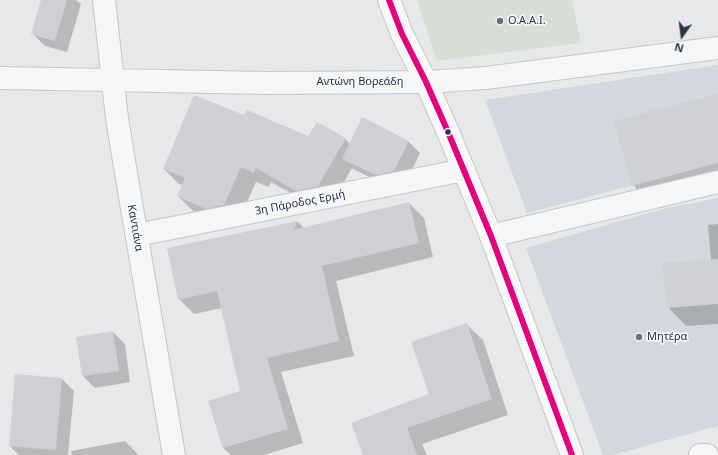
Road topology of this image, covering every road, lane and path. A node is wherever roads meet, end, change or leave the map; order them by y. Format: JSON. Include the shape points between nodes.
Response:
{"nodes":[{"id":1,"x":104,"y":0,"type":"edge"},
{"id":2,"x":389,"y":0,"type":"edge"},
{"id":3,"x":718,"y":48,"type":"edge"},
{"id":4,"x":0,"y":78,"type":"edge"},
{"id":5,"x":113,"y":80,"type":"junction"},
{"id":6,"x":426,"y":82,"type":"junction"},
{"id":7,"x":464,"y":170,"type":"junction"},
{"id":8,"x":718,"y":182,"type":"edge"},
{"id":9,"x":137,"y":235,"type":"junction"},
{"id":10,"x":491,"y":236,"type":"junction"},
{"id":11,"x":174,"y":455,"type":"edge"},
{"id":12,"x":572,"y":455,"type":"edge"},
{"id":13,"x":700,"y":455,"type":"edge"},
{"id":14,"x":707,"y":455,"type":"edge"}],
"edges":[{"from":1,"to":5,"type":"street","name":"Καντιάνα"},
{"from":2,"to":6,"type":"street","via":[[402,34]]},
{"from":3,"to":6,"type":"street","name":"Αντώνη Βορεάδη","via":[[486,78]]},
{"from":4,"to":5,"type":"street","name":"Αντώνη Βορεάδη"},
{"from":5,"to":6,"type":"street","name":"Αντώνη Βορεάδη","via":[[268,83]]},
{"from":5,"to":9,"type":"street","name":"Καντιάνα"},
{"from":6,"to":7,"type":"street"},
{"from":7,"to":9,"type":"street","name":"3η Πάροδος Ερμή"},
{"from":7,"to":10,"type":"street"},
{"from":8,"to":10,"type":"street"},
{"from":9,"to":11,"type":"street","name":"Καντιάνα"},
{"from":10,"to":12,"type":"street"},
{"from":13,"to":14,"type":"street"}]}
